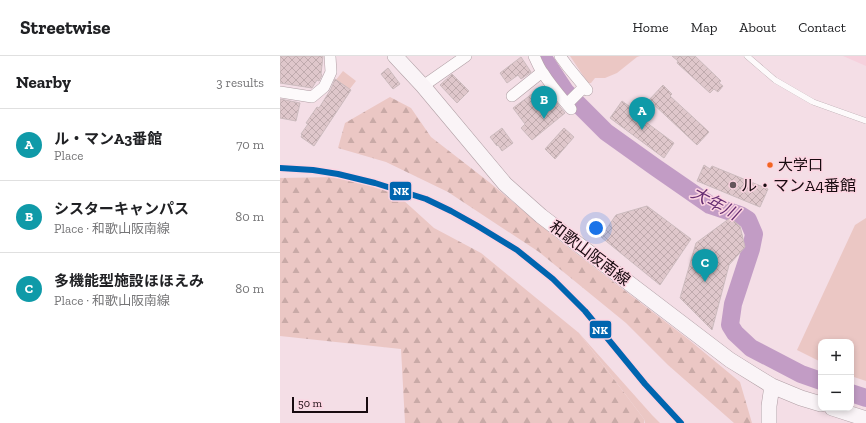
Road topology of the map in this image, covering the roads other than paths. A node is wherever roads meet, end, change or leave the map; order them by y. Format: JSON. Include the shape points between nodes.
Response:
{"nodes":[{"id":1,"x":330,"y":56,"type":"edge"},
{"id":2,"x":395,"y":56,"type":"edge"},
{"id":3,"x":466,"y":56,"type":"edge"},
{"id":4,"x":534,"y":56,"type":"edge"},
{"id":5,"x":560,"y":56,"type":"edge"},
{"id":6,"x":747,"y":56,"type":"edge"},
{"id":7,"x":542,"y":72,"type":"junction"},
{"id":8,"x":423,"y":86,"type":"junction"},
{"id":9,"x":280,"y":92,"type":"edge"},
{"id":10,"x":512,"y":96,"type":"dead end"},
{"id":11,"x":866,"y":122,"type":"edge"},
{"id":12,"x":772,"y":386,"type":"junction"},
{"id":13,"x":818,"y":403,"type":"edge"},
{"id":14,"x":841,"y":411,"type":"edge"},
{"id":15,"x":866,"y":419,"type":"edge"},
{"id":16,"x":769,"y":423,"type":"edge"}],
"edges":[{"from":1,"to":9,"type":"street","via":[[331,72],[324,87],[312,97]]},
{"from":2,"to":8,"type":"main road","name":"和歌山阪南線"},
{"from":3,"to":8,"type":"street"},
{"from":4,"to":7,"type":"street"},
{"from":5,"to":7,"type":"street","via":[[586,88],[569,106]]},
{"from":6,"to":11,"type":"lane","via":[[775,80],[814,102]]},
{"from":7,"to":10,"type":"street"},
{"from":8,"to":12,"type":"main road","name":"和歌山阪南線","via":[[505,184],[542,216],[730,360]]},
{"from":12,"to":13,"type":"main road","name":"和歌山阪南線"},
{"from":12,"to":16,"type":"main road"},
{"from":14,"to":15,"type":"main road"}]}
